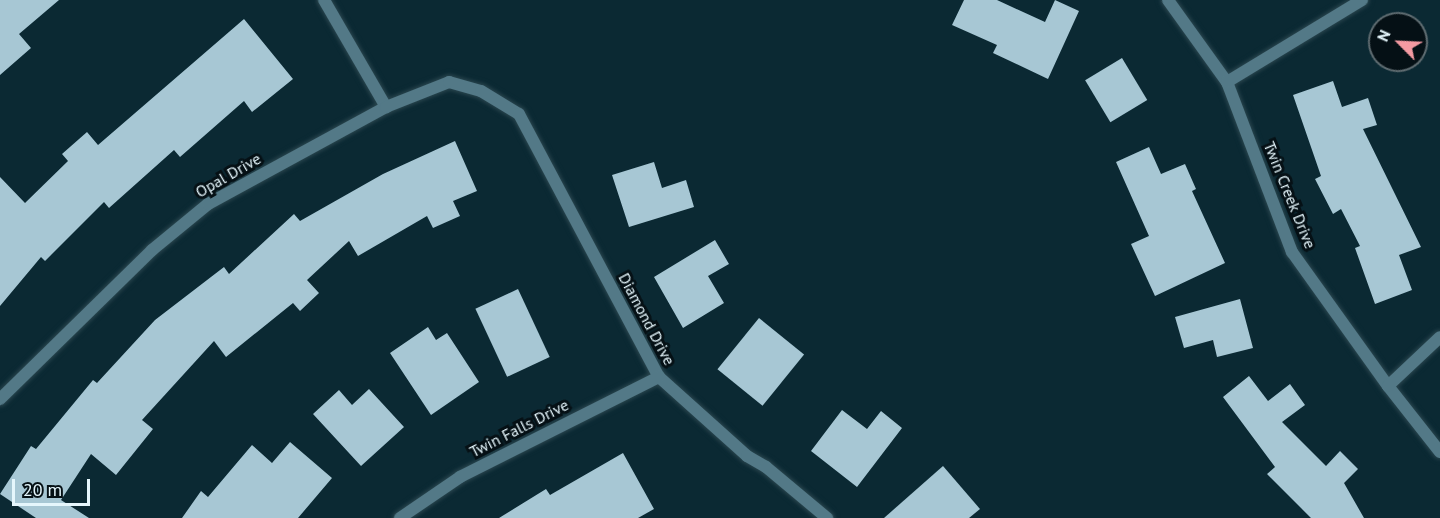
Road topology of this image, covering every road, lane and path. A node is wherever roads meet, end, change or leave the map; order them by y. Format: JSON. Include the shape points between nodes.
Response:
{"nodes":[{"id":1,"x":324,"y":0,"type":"edge"},
{"id":2,"x":1168,"y":0,"type":"edge"},
{"id":3,"x":1362,"y":0,"type":"edge"},
{"id":4,"x":1227,"y":82,"type":"junction"},
{"id":5,"x":386,"y":106,"type":"junction"},
{"id":6,"x":519,"y":114,"type":"joint"},
{"id":7,"x":1440,"y":337,"type":"edge"},
{"id":8,"x":659,"y":377,"type":"junction"},
{"id":9,"x":1388,"y":386,"type":"junction"},
{"id":10,"x":0,"y":399,"type":"edge"},
{"id":11,"x":1440,"y":452,"type":"edge"},
{"id":12,"x":400,"y":518,"type":"edge"},
{"id":13,"x":827,"y":518,"type":"edge"}],
"edges":[{"from":1,"to":5,"type":"street"},
{"from":2,"to":4,"type":"street","name":"Twin Creek Drive"},
{"from":3,"to":4,"type":"street"},
{"from":4,"to":9,"type":"street","name":"Twin Creek Drive","via":[[1292,252]]},
{"from":5,"to":6,"type":"street","name":"Opal Drive","via":[[449,82],[481,91]]},
{"from":5,"to":10,"type":"street","name":"Opal Drive","via":[[208,204],[152,250]]},
{"from":6,"to":8,"type":"street","name":"Diamond Drive"},
{"from":7,"to":9,"type":"street"},
{"from":8,"to":12,"type":"street","name":"Twin Falls Drive","via":[[460,477]]},
{"from":8,"to":13,"type":"street","name":"Diamond Drive","via":[[747,456]]},
{"from":9,"to":11,"type":"street","name":"Twin Creek Drive"}]}
